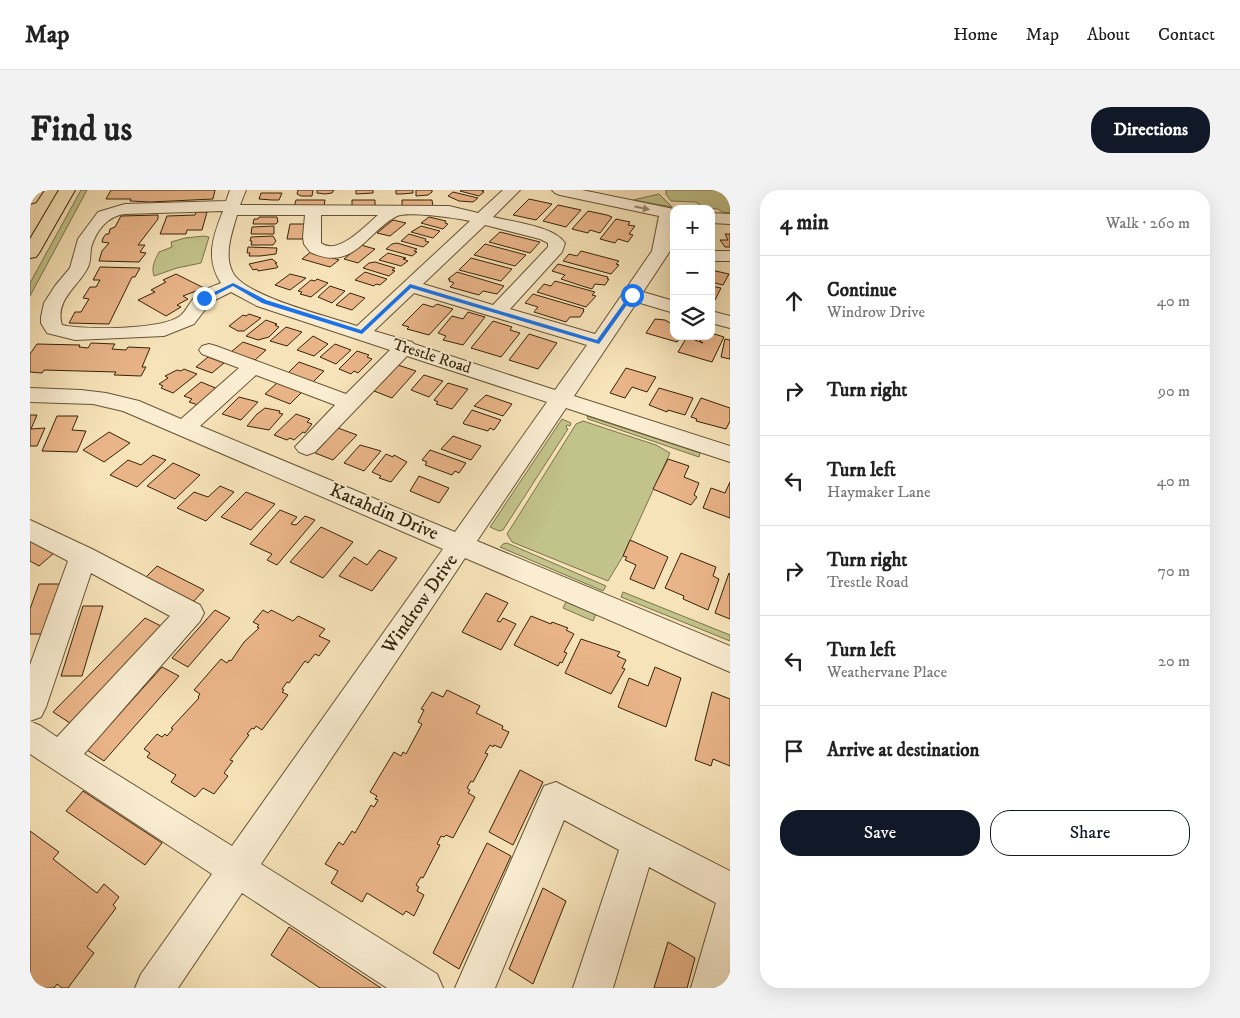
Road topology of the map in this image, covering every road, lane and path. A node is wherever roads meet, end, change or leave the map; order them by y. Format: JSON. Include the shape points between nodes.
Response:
{"nodes":[{"id":1,"x":36,"y":190,"type":"edge"},
{"id":2,"x":67,"y":190,"type":"edge"},
{"id":3,"x":512,"y":190,"type":"edge"},
{"id":4,"x":560,"y":190,"type":"edge"},
{"id":5,"x":30,"y":199,"type":"edge"},
{"id":6,"x":234,"y":202,"type":"edge"},
{"id":7,"x":314,"y":210,"type":"junction"},
{"id":8,"x":391,"y":210,"type":"junction"},
{"id":9,"x":670,"y":213,"type":"edge"},
{"id":10,"x":482,"y":218,"type":"junction"},
{"id":11,"x":715,"y":218,"type":"edge"},
{"id":12,"x":730,"y":219,"type":"edge"},
{"id":13,"x":670,"y":223,"type":"edge"},
{"id":14,"x":667,"y":252,"type":"edge"},
{"id":15,"x":30,"y":253,"type":"edge"},
{"id":16,"x":715,"y":256,"type":"edge"},
{"id":17,"x":730,"y":256,"type":"edge"},
{"id":18,"x":233,"y":284,"type":"junction"},
{"id":19,"x":410,"y":286,"type":"junction"},
{"id":20,"x":632,"y":295,"type":"junction"},
{"id":21,"x":670,"y":306,"type":"edge"},
{"id":22,"x":497,"y":312,"type":"junction"},
{"id":23,"x":715,"y":318,"type":"edge"},
{"id":24,"x":730,"y":322,"type":"edge"},
{"id":25,"x":362,"y":332,"type":"junction"},
{"id":26,"x":599,"y":342,"type":"junction"},
{"id":27,"x":405,"y":346,"type":"junction"},
{"id":28,"x":209,"y":350,"type":"dead end"},
{"id":29,"x":253,"y":367,"type":"junction"},
{"id":30,"x":30,"y":395,"type":"edge"},
{"id":31,"x":560,"y":398,"type":"junction"},
{"id":32,"x":350,"y":403,"type":"junction"},
{"id":33,"x":184,"y":428,"type":"junction"},
{"id":34,"x":307,"y":447,"type":"dead end"},
{"id":35,"x":730,"y":454,"type":"edge"},
{"id":36,"x":30,"y":529,"type":"edge"},
{"id":37,"x":461,"y":544,"type":"junction"},
{"id":38,"x":82,"y":556,"type":"junction"},
{"id":39,"x":730,"y":658,"type":"edge"},
{"id":40,"x":30,"y":707,"type":"edge"},
{"id":41,"x":30,"y":736,"type":"edge"},
{"id":42,"x":60,"y":757,"type":"junction"},
{"id":43,"x":639,"y":842,"type":"junction"},
{"id":44,"x":236,"y":869,"type":"junction"},
{"id":45,"x":730,"y":891,"type":"edge"},
{"id":46,"x":730,"y":915,"type":"edge"},
{"id":47,"x":155,"y":988,"type":"edge"},
{"id":48,"x":423,"y":988,"type":"edge"},
{"id":49,"x":475,"y":988,"type":"edge"},
{"id":50,"x":593,"y":988,"type":"edge"},
{"id":51,"x":711,"y":988,"type":"edge"}],
"edges":[{"from":1,"to":5,"type":"main road"},
{"from":2,"to":15,"type":"main road"},
{"from":3,"to":10,"type":"street"},
{"from":4,"to":9,"type":"street","one_way":true},
{"from":6,"to":7,"type":"street"},
{"from":6,"to":18,"type":"street","name":"Trestle Road","via":[[219,260],[222,271]]},
{"from":6,"to":18,"type":"street","via":[[152,210],[134,208],[107,214],[85,241],[81,266],[58,294],[50,314],[50,324],[54,329],[75,334],[164,330],[187,320],[204,298]]},
{"from":7,"to":8,"type":"street"},
{"from":7,"to":8,"type":"street","via":[[310,239],[313,245],[317,249],[338,252],[344,251]]},
{"from":8,"to":10,"type":"street","via":[[449,211]]},
{"from":10,"to":19,"type":"street"},
{"from":10,"to":22,"type":"street","via":[[546,235],[557,244]]},
{"from":11,"to":12,"type":"street"},
{"from":13,"to":14,"type":"street","name":"Windrow Drive"},
{"from":14,"to":20,"type":"street","name":"Windrow Drive"},
{"from":16,"to":17,"type":"street"},
{"from":18,"to":25,"type":"street","name":"Trestle Road","via":[[264,302]]},
{"from":19,"to":22,"type":"street"},
{"from":19,"to":25,"type":"street"},
{"from":20,"to":21,"type":"street"},
{"from":20,"to":26,"type":"street","name":"Windrow Drive"},
{"from":22,"to":26,"type":"street"},
{"from":23,"to":24,"type":"street"},
{"from":25,"to":27,"type":"street","name":"Trestle Road"},
{"from":26,"to":31,"type":"street","name":"Windrow Drive"},
{"from":27,"to":31,"type":"street","name":"Trestle Road"},
{"from":27,"to":32,"type":"street"},
{"from":28,"to":29,"type":"street"},
{"from":29,"to":32,"type":"street"},
{"from":29,"to":33,"type":"street"},
{"from":30,"to":33,"type":"street","name":"Katahdin Drive","via":[[109,399]]},
{"from":31,"to":35,"type":"street","name":"Trestle Road"},
{"from":31,"to":37,"type":"street","name":"Windrow Drive"},
{"from":32,"to":34,"type":"street"},
{"from":33,"to":37,"type":"street","name":"Katahdin Drive"},
{"from":36,"to":38,"type":"street"},
{"from":37,"to":39,"type":"street","name":"Katahdin Drive"},
{"from":37,"to":44,"type":"street","name":"Windrow Drive"},
{"from":38,"to":40,"type":"street"},
{"from":38,"to":42,"type":"street","via":[[190,613]]},
{"from":41,"to":42,"type":"street"},
{"from":42,"to":44,"type":"street"},
{"from":43,"to":45,"type":"street"},
{"from":43,"to":49,"type":"street","via":[[556,798]]},
{"from":43,"to":50,"type":"street"},
{"from":44,"to":47,"type":"street","name":"Windrow Drive"},
{"from":44,"to":48,"type":"street"},
{"from":46,"to":51,"type":"street"}]}
